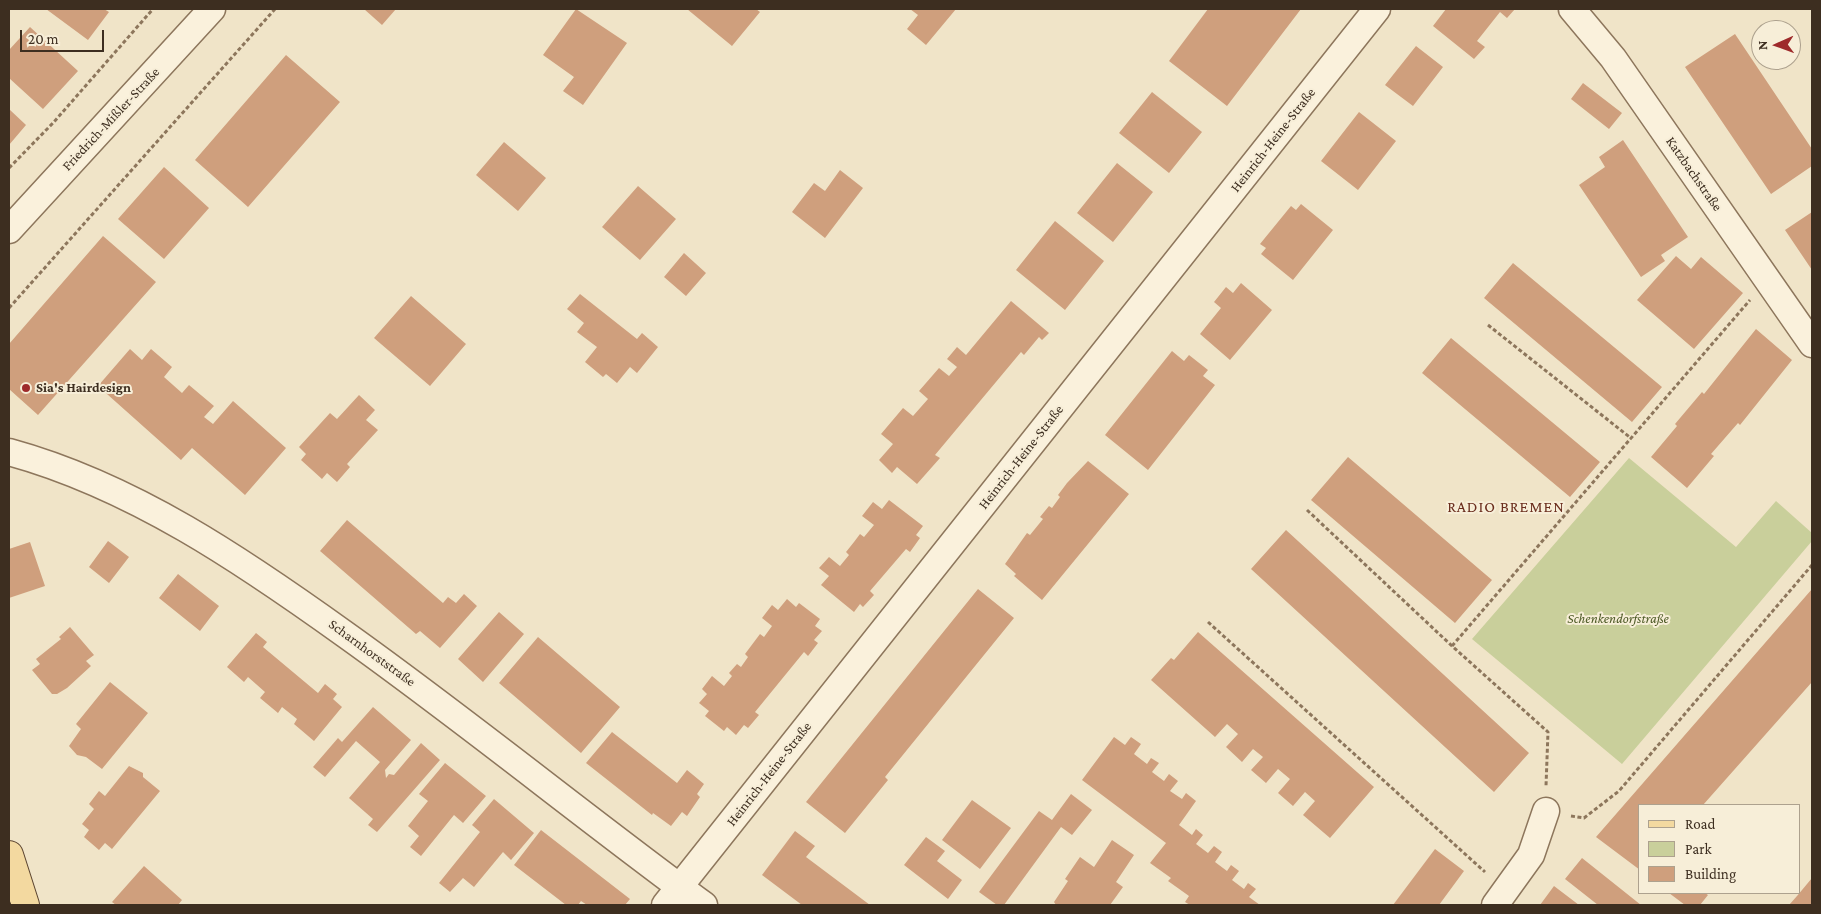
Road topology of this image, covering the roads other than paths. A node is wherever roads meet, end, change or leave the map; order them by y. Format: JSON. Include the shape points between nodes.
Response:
{"nodes":[{"id":1,"x":212,"y":9,"type":"edge"},
{"id":2,"x":1377,"y":9,"type":"edge"},
{"id":3,"x":1572,"y":9,"type":"edge"},
{"id":4,"x":9,"y":230,"type":"edge"},
{"id":5,"x":1812,"y":344,"type":"edge"},
{"id":6,"x":9,"y":452,"type":"edge"},
{"id":7,"x":1546,"y":811,"type":"road end"},
{"id":8,"x":9,"y":855,"type":"edge"},
{"id":9,"x":672,"y":896,"type":"edge"},
{"id":10,"x":1500,"y":898,"type":"edge"},
{"id":11,"x":25,"y":905,"type":"edge"},
{"id":12,"x":704,"y":905,"type":"edge"}],
"edges":[{"from":1,"to":4,"type":"street","name":"Friedrich-Mißler-Straße"},
{"from":2,"to":9,"type":"street","name":"Heinrich-Heine-Straße"},
{"from":3,"to":5,"type":"street","name":"Katzbachstraße","via":[[1613,58]]},
{"from":6,"to":9,"type":"street","name":"Scharnhorststraße","via":[[98,482],[183,528],[280,587],[421,688]]},
{"from":7,"to":10,"type":"street","via":[[1531,855]]},
{"from":8,"to":11,"type":"main road"},
{"from":9,"to":12,"type":"street","name":"Scharnhorststraße"}]}
